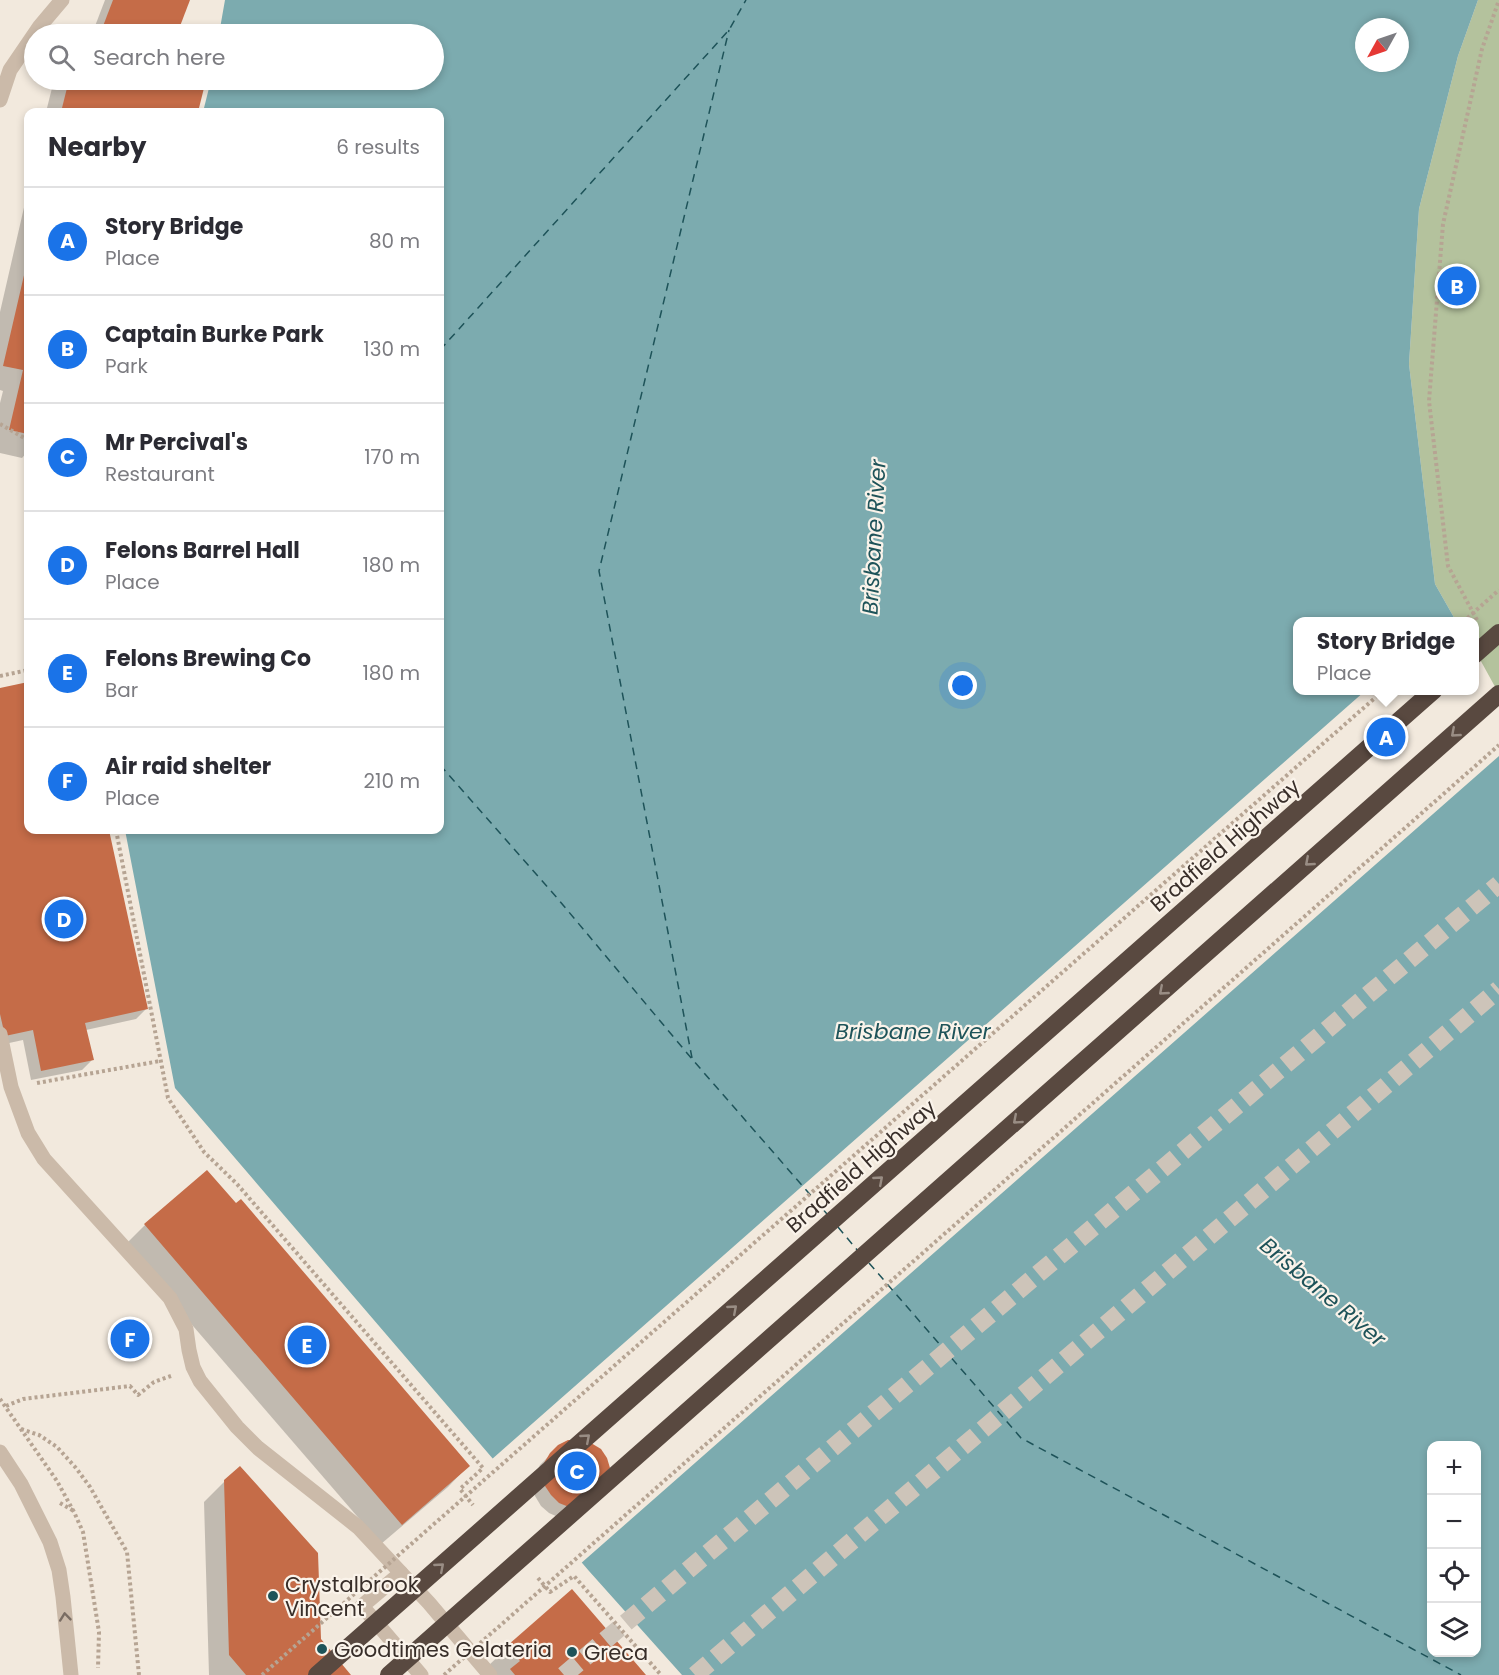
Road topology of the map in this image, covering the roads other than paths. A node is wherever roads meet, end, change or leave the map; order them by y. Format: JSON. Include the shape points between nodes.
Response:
{"nodes":[{"id":1,"x":62,"y":0,"type":"edge"},
{"id":2,"x":42,"y":24,"type":"edge"},
{"id":3,"x":24,"y":49,"type":"edge"},
{"id":4,"x":0,"y":100,"type":"edge"},
{"id":5,"x":1491,"y":631,"type":"edge"},
{"id":6,"x":1479,"y":648,"type":"edge"},
{"id":7,"x":1499,"y":694,"type":"edge"},
{"id":8,"x":1428,"y":695,"type":"edge"},
{"id":9,"x":0,"y":1034,"type":"edge"},
{"id":10,"x":0,"y":1452,"type":"edge"},
{"id":11,"x":401,"y":1573,"type":"junction"},
{"id":12,"x":71,"y":1675,"type":"edge"},
{"id":13,"x":317,"y":1675,"type":"edge"},
{"id":14,"x":389,"y":1675,"type":"edge"},
{"id":15,"x":421,"y":1675,"type":"edge"},
{"id":16,"x":490,"y":1675,"type":"edge"}],
"edges":[{"from":1,"to":2,"type":"street"},
{"from":3,"to":4,"type":"street","via":[[10,70]]},
{"from":5,"to":6,"type":"highway","bridge":true},
{"from":7,"to":14,"type":"highway","one_way":true,"bridge":true},
{"from":13,"to":8,"type":"highway","name":"Bradfield Highway","one_way":true,"bridge":true},
{"from":9,"to":11,"type":"street","via":[[11,1088],[28,1133],[44,1159],[170,1298],[186,1329],[200,1381],[258,1448],[358,1527]]},
{"from":12,"to":10,"type":"street","one_way":true,"via":[[59,1570],[21,1484]]},
{"from":11,"to":15,"type":"street","via":[[362,1606]]},
{"from":11,"to":16,"type":"street"}]}
